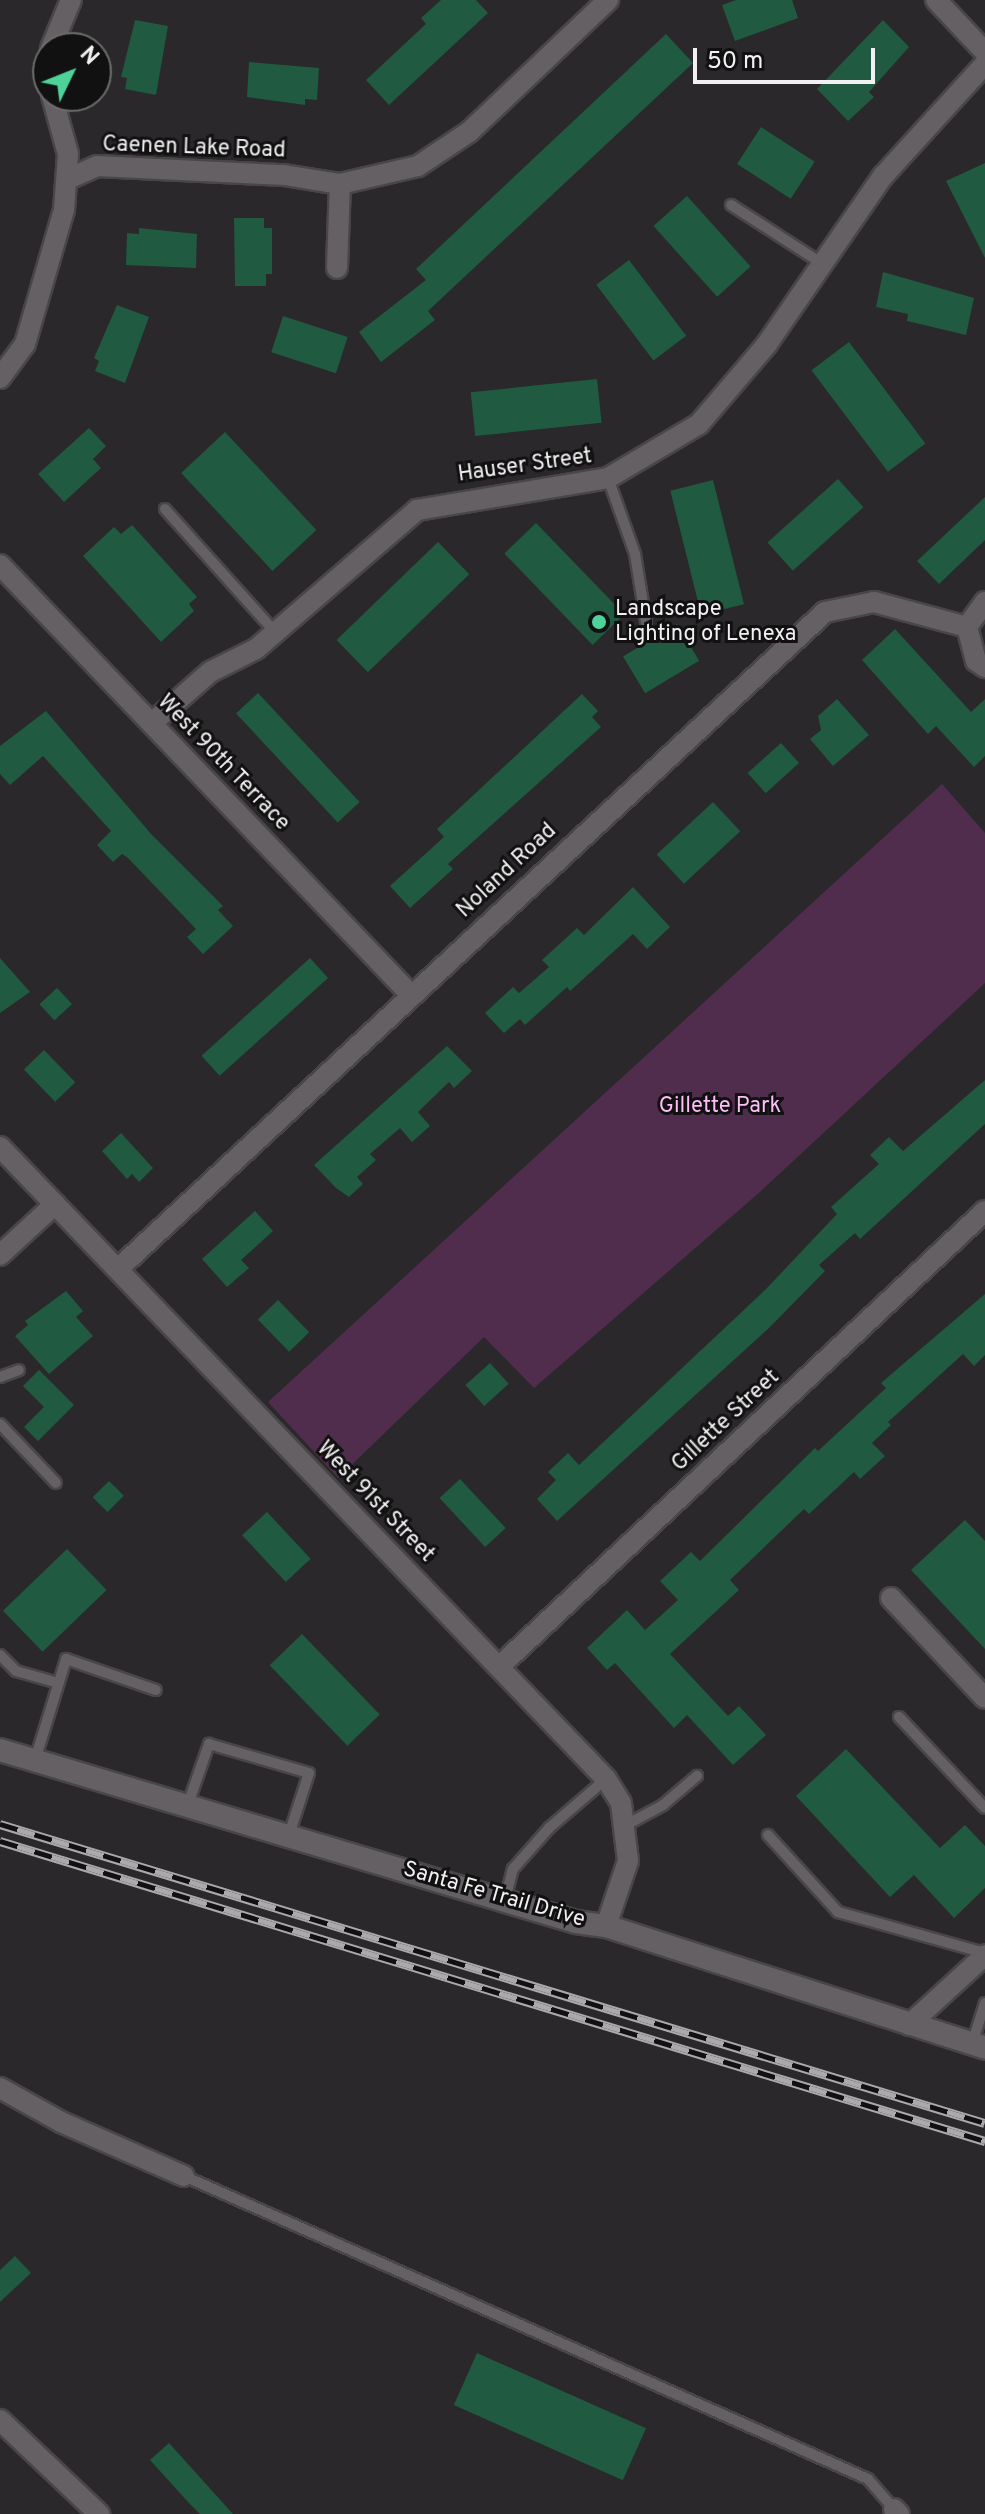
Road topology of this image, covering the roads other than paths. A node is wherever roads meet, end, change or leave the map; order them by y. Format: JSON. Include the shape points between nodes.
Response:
{"nodes":[{"id":1,"x":71,"y":0,"type":"edge"},
{"id":2,"x":608,"y":0,"type":"edge"},
{"id":3,"x":936,"y":0,"type":"edge"},
{"id":4,"x":58,"y":32,"type":"edge"},
{"id":5,"x":985,"y":52,"type":"edge"},
{"id":6,"x":985,"y":64,"type":"edge"},
{"id":7,"x":56,"y":112,"type":"edge"},
{"id":8,"x":68,"y":179,"type":"junction"},
{"id":9,"x":340,"y":184,"type":"junction"},
{"id":10,"x":731,"y":205,"type":"dead end"},
{"id":11,"x":823,"y":264,"type":"junction"},
{"id":12,"x":337,"y":268,"type":"dead end"},
{"id":13,"x":0,"y":378,"type":"edge"},
{"id":14,"x":608,"y":478,"type":"junction"},
{"id":15,"x":165,"y":509,"type":"dead end"},
{"id":16,"x":0,"y":565,"type":"edge"},
{"id":17,"x":985,"y":602,"type":"edge"},
{"id":18,"x":646,"y":622,"type":"dead end"},
{"id":19,"x":967,"y":627,"type":"junction"},
{"id":20,"x":276,"y":633,"type":"junction"},
{"id":21,"x":985,"y":667,"type":"edge"},
{"id":22,"x":152,"y":723,"type":"junction"},
{"id":23,"x":411,"y":995,"type":"junction"},
{"id":24,"x":0,"y":1147,"type":"edge"},
{"id":25,"x":55,"y":1204,"type":"junction"},
{"id":26,"x":985,"y":1211,"type":"edge"},
{"id":27,"x":0,"y":1255,"type":"edge"},
{"id":28,"x":118,"y":1269,"type":"junction"},
{"id":29,"x":19,"y":1370,"type":"dead end"},
{"id":30,"x":0,"y":1377,"type":"edge"},
{"id":31,"x":0,"y":1424,"type":"edge"},
{"id":32,"x":56,"y":1483,"type":"dead end"},
{"id":33,"x":891,"y":1598,"type":"dead end"},
{"id":34,"x":0,"y":1655,"type":"edge"},
{"id":35,"x":500,"y":1666,"type":"junction"},
{"id":36,"x":58,"y":1683,"type":"junction"},
{"id":37,"x":156,"y":1690,"type":"dead end"},
{"id":38,"x":985,"y":1698,"type":"edge"},
{"id":39,"x":899,"y":1717,"type":"dead end"},
{"id":40,"x":0,"y":1750,"type":"edge"},
{"id":41,"x":35,"y":1760,"type":"junction"},
{"id":42,"x":697,"y":1776,"type":"dead end"},
{"id":43,"x":606,"y":1779,"type":"junction"},
{"id":44,"x":188,"y":1804,"type":"junction"},
{"id":45,"x":985,"y":1808,"type":"edge"},
{"id":46,"x":626,"y":1825,"type":"junction"},
{"id":47,"x":289,"y":1835,"type":"junction"},
{"id":48,"x":768,"y":1835,"type":"dead end"},
{"id":49,"x":505,"y":1900,"type":"junction"},
{"id":50,"x":606,"y":1926,"type":"junction"},
{"id":51,"x":985,"y":1954,"type":"edge"},
{"id":52,"x":985,"y":2003,"type":"edge"},
{"id":53,"x":909,"y":2025,"type":"junction"},
{"id":54,"x":978,"y":2046,"type":"edge"},
{"id":55,"x":0,"y":2088,"type":"edge"},
{"id":56,"x":184,"y":2176,"type":"joint"},
{"id":57,"x":0,"y":2420,"type":"edge"},
{"id":58,"x":896,"y":2511,"type":"edge"},
{"id":59,"x":99,"y":2514,"type":"edge"}],
"edges":[{"from":1,"to":4,"type":"street"},
{"from":2,"to":9,"type":"street","name":"Caenen Lake Road","via":[[448,149],[418,166]]},
{"from":3,"to":5,"type":"street"},
{"from":6,"to":11,"type":"street","name":"Hauser Street","via":[[883,176]]},
{"from":7,"to":8,"type":"street","via":[[68,154]]},
{"from":8,"to":9,"type":"street","name":"Caenen Lake Road","via":[[97,166],[284,175]]},
{"from":8,"to":13,"type":"street","via":[[25,344]]},
{"from":9,"to":12,"type":"street"},
{"from":10,"to":11,"type":"lane"},
{"from":11,"to":14,"type":"street","name":"Hauser Street","via":[[717,409]]},
{"from":14,"to":18,"type":"lane","via":[[635,554]]},
{"from":14,"to":20,"type":"street","name":"Hauser Street","via":[[417,510]]},
{"from":15,"to":20,"type":"lane"},
{"from":16,"to":22,"type":"street","name":"West 90th Terrace"},
{"from":17,"to":19,"type":"street"},
{"from":19,"to":21,"type":"street","via":[[976,661]]},
{"from":19,"to":23,"type":"street","name":"Noland Road","via":[[874,602],[825,612]]},
{"from":20,"to":22,"type":"street","name":"Hauser Street","via":[[210,672]]},
{"from":22,"to":23,"type":"street","name":"West 90th Terrace"},
{"from":23,"to":28,"type":"street","name":"Noland Road"},
{"from":24,"to":25,"type":"street","name":"West 91st Street"},
{"from":25,"to":27,"type":"street"},
{"from":25,"to":28,"type":"street","name":"West 91st Street"},
{"from":26,"to":35,"type":"street","name":"Gillette Street"},
{"from":28,"to":35,"type":"street","name":"West 91st Street"},
{"from":29,"to":30,"type":"lane"},
{"from":31,"to":32,"type":"lane"},
{"from":33,"to":38,"type":"street"},
{"from":34,"to":36,"type":"lane","via":[[16,1671]]},
{"from":35,"to":43,"type":"street","name":"West 91st Street"},
{"from":36,"to":37,"type":"lane","via":[[66,1659]]},
{"from":36,"to":41,"type":"lane"},
{"from":39,"to":45,"type":"lane"},
{"from":40,"to":41,"type":"main road","name":"Santa Fe Trail Drive"},
{"from":41,"to":44,"type":"main road","name":"Santa Fe Trail Drive"},
{"from":42,"to":46,"type":"lane","via":[[663,1805]]},
{"from":43,"to":46,"type":"street","name":"West 91st Street"},
{"from":43,"to":49,"type":"lane","via":[[549,1828],[513,1869]]},
{"from":44,"to":47,"type":"main road","name":"Santa Fe Trail Drive"},
{"from":44,"to":47,"type":"lane","via":[[209,1744],[309,1773]]},
{"from":46,"to":50,"type":"street","name":"West 91st Street","via":[[628,1861]]},
{"from":47,"to":49,"type":"main road","name":"Santa Fe Trail Drive"},
{"from":48,"to":51,"type":"lane","via":[[838,1912]]},
{"from":49,"to":50,"type":"main road","name":"Santa Fe Trail Drive"},
{"from":50,"to":53,"type":"main road","name":"Santa Fe Trail Drive"},
{"from":51,"to":53,"type":"street"},
{"from":52,"to":54,"type":"lane"},
{"from":53,"to":54,"type":"main road","name":"Santa Fe Trail Drive"},
{"from":55,"to":56,"type":"street","via":[[61,2122]]},
{"from":56,"to":58,"type":"lane","via":[[868,2479]]},
{"from":57,"to":59,"type":"street"}]}
